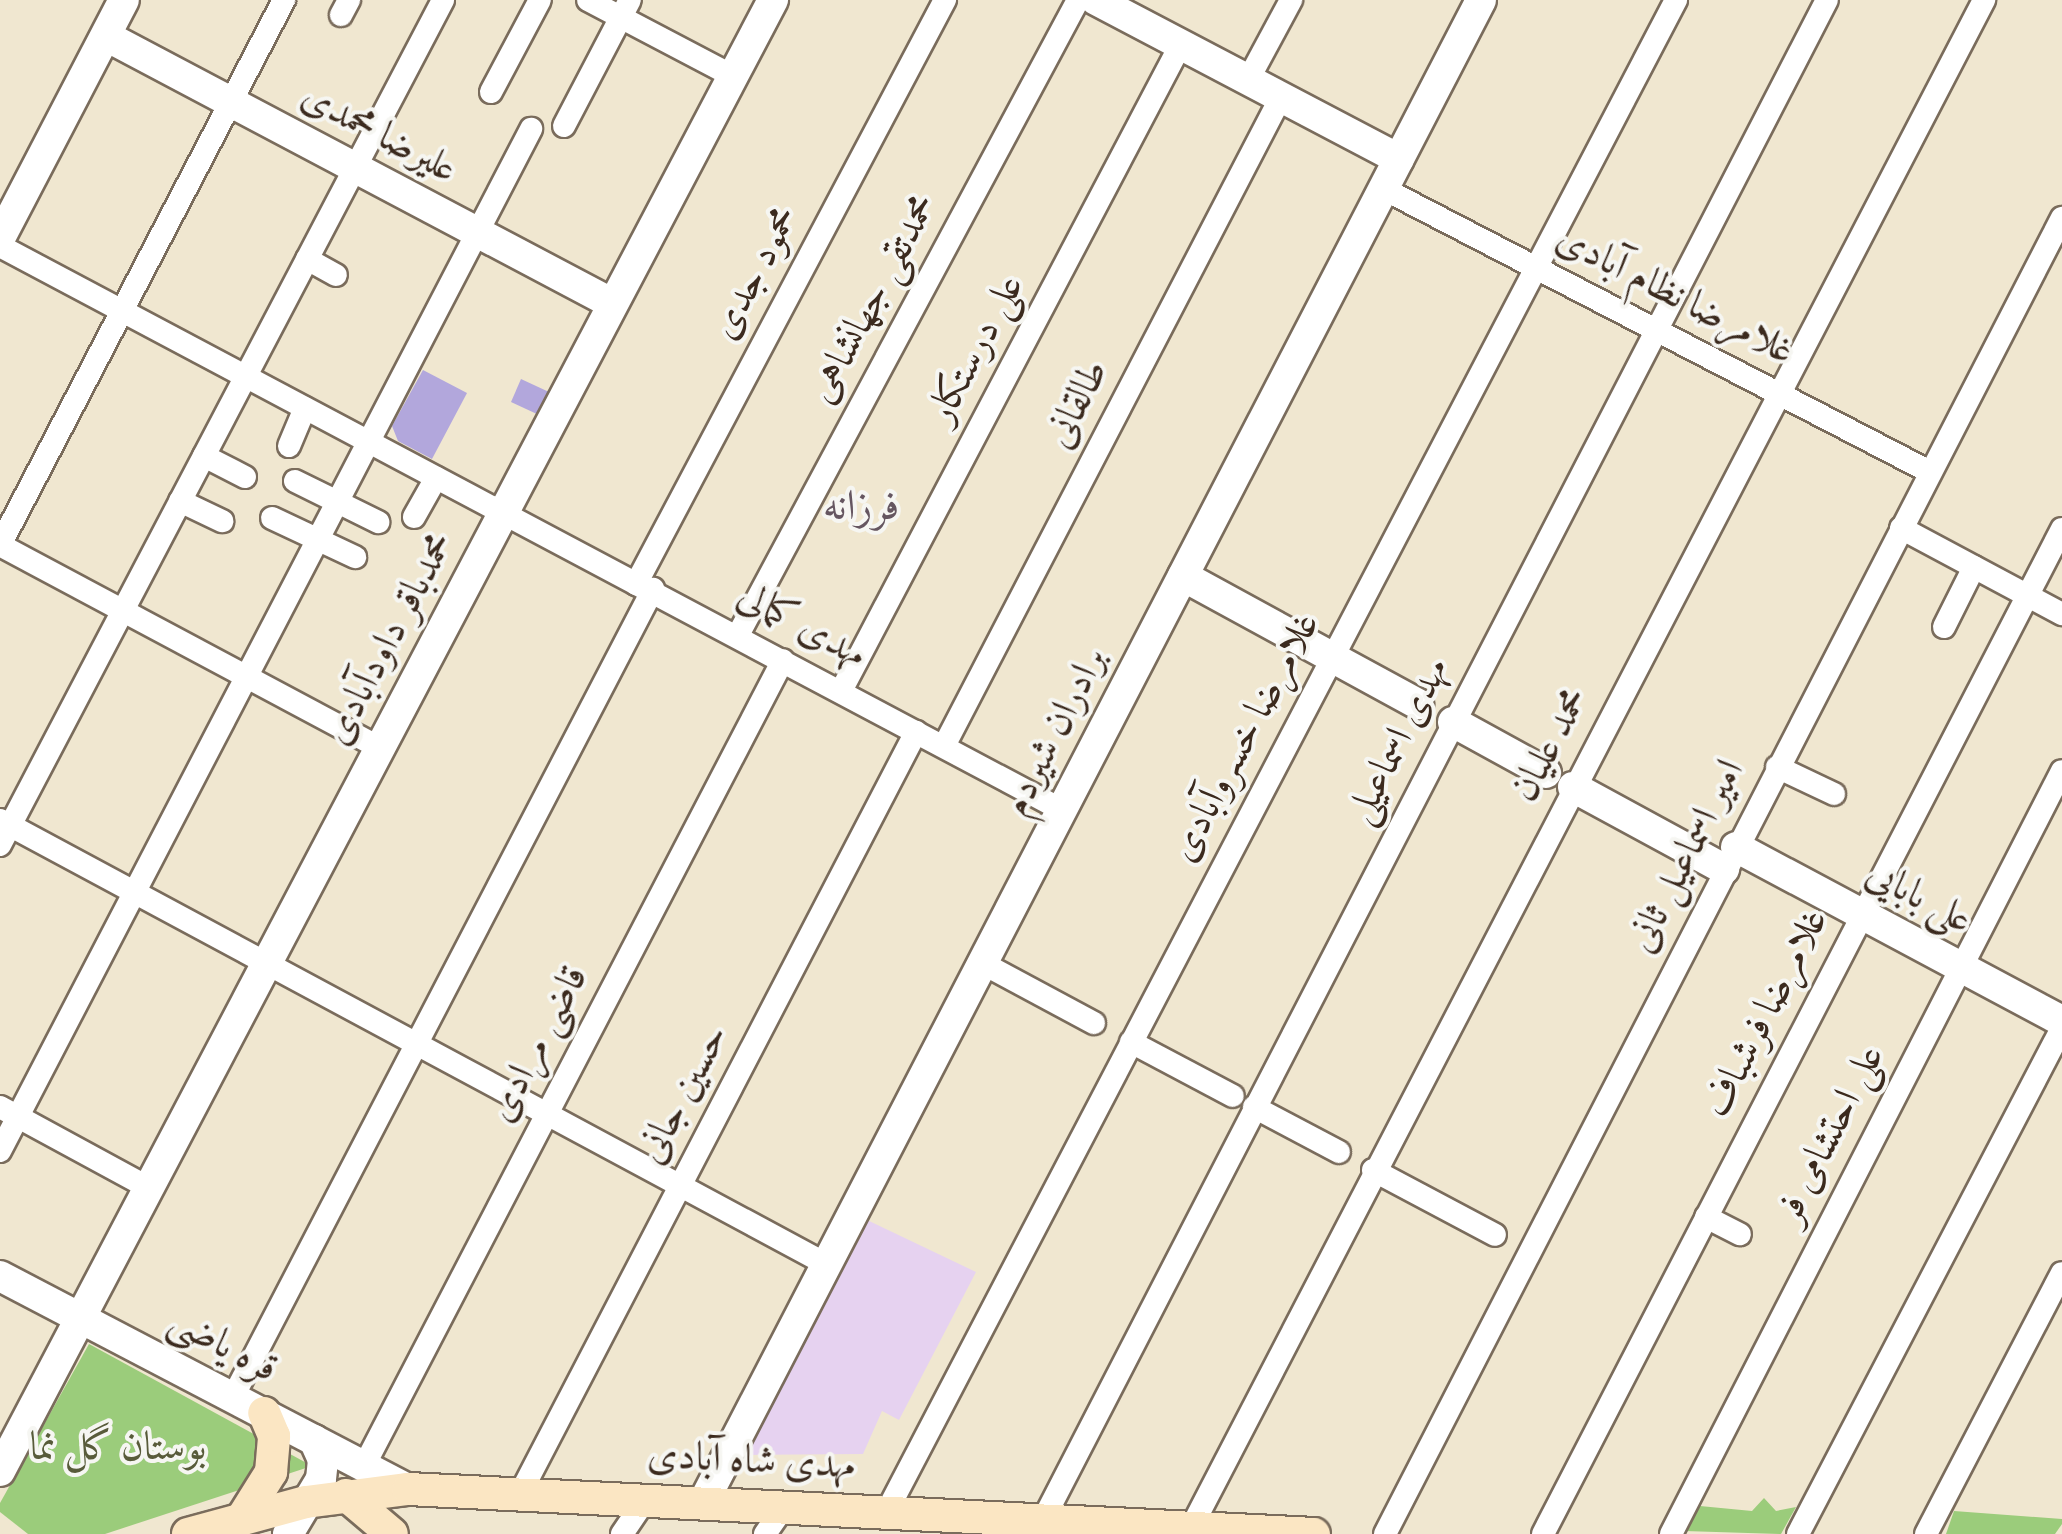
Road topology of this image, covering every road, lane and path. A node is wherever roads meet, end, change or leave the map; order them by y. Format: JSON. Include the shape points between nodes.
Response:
{"nodes":[{"id":1,"x":124,"y":0,"type":"edge"},
{"id":2,"x":284,"y":0,"type":"edge"},
{"id":3,"x":443,"y":0,"type":"edge"},
{"id":4,"x":540,"y":0,"type":"edge"},
{"id":5,"x":588,"y":0,"type":"edge"},
{"id":6,"x":773,"y":0,"type":"edge"},
{"id":7,"x":944,"y":0,"type":"edge"},
{"id":8,"x":1078,"y":0,"type":"edge"},
{"id":9,"x":1096,"y":0,"type":"edge"},
{"id":10,"x":1291,"y":0,"type":"edge"},
{"id":11,"x":1482,"y":0,"type":"edge"},
{"id":12,"x":1676,"y":0,"type":"edge"},
{"id":13,"x":1827,"y":0,"type":"edge"},
{"id":14,"x":1984,"y":0,"type":"edge"},
{"id":15,"x":1128,"y":7,"type":"edge"},
{"id":16,"x":626,"y":9,"type":"edge"},
{"id":17,"x":106,"y":36,"type":"junction"},
{"id":18,"x":1180,"y":44,"type":"junction"},
{"id":19,"x":733,"y":76,"type":"junction"},
{"id":20,"x":1248,"y":80,"type":"junction"},
{"id":21,"x":491,"y":92,"type":"dead end"},
{"id":22,"x":1281,"y":97,"type":"junction"},
{"id":23,"x":230,"y":102,"type":"junction"},
{"id":24,"x":564,"y":126,"type":"dead end"},
{"id":25,"x":532,"y":129,"type":"dead end"},
{"id":26,"x":1399,"y":159,"type":"junction"},
{"id":27,"x":355,"y":168,"type":"junction"},
{"id":28,"x":13,"y":180,"type":"edge"},
{"id":29,"x":1384,"y":189,"type":"junction"},
{"id":30,"x":2062,"y":218,"type":"edge"},
{"id":31,"x":477,"y":232,"type":"junction"},
{"id":32,"x":0,"y":238,"type":"edge"},
{"id":33,"x":0,"y":246,"type":"edge"},
{"id":34,"x":308,"y":259,"type":"junction"},
{"id":35,"x":1536,"y":268,"type":"junction"},
{"id":36,"x":336,"y":275,"type":"dead end"},
{"id":37,"x":613,"y":304,"type":"junction"},
{"id":38,"x":122,"y":311,"type":"junction"},
{"id":39,"x":1656,"y":330,"type":"junction"},
{"id":40,"x":246,"y":376,"type":"junction"},
{"id":41,"x":1779,"y":394,"type":"junction"},
{"id":42,"x":305,"y":408,"type":"junction"},
{"id":43,"x":368,"y":442,"type":"junction"},
{"id":44,"x":290,"y":446,"type":"dead end"},
{"id":45,"x":204,"y":456,"type":"junction"},
{"id":46,"x":1930,"y":472,"type":"junction"},
{"id":47,"x":246,"y":477,"type":"dead end"},
{"id":48,"x":436,"y":478,"type":"junction"},
{"id":49,"x":295,"y":480,"type":"dead end"},
{"id":50,"x":337,"y":500,"type":"junction"},
{"id":51,"x":180,"y":501,"type":"junction"},
{"id":52,"x":503,"y":514,"type":"junction"},
{"id":53,"x":272,"y":518,"type":"dead end"},
{"id":54,"x":414,"y":518,"type":"dead end"},
{"id":55,"x":222,"y":521,"type":"dead end"},
{"id":56,"x":378,"y":522,"type":"dead end"},
{"id":57,"x":1901,"y":528,"type":"junction"},
{"id":58,"x":2062,"y":529,"type":"edge"},
{"id":59,"x":321,"y":539,"type":"junction"},
{"id":60,"x":0,"y":545,"type":"edge"},
{"id":61,"x":355,"y":557,"type":"dead end"},
{"id":62,"x":1974,"y":567,"type":"junction"},
{"id":63,"x":1183,"y":576,"type":"junction"},
{"id":64,"x":644,"y":586,"type":"junction"},
{"id":65,"x":2028,"y":595,"type":"junction"},
{"id":66,"x":123,"y":610,"type":"junction"},
{"id":67,"x":2062,"y":614,"type":"edge"},
{"id":68,"x":1944,"y":627,"type":"dead end"},
{"id":69,"x":738,"y":635,"type":"junction"},
{"id":70,"x":1332,"y":657,"type":"junction"},
{"id":71,"x":783,"y":660,"type":"junction"},
{"id":72,"x":246,"y":677,"type":"junction"},
{"id":73,"x":841,"y":691,"type":"junction"},
{"id":74,"x":1418,"y":704,"type":"dead end"},
{"id":75,"x":1452,"y":722,"type":"junction"},
{"id":76,"x":916,"y":732,"type":"junction"},
{"id":77,"x":944,"y":746,"type":"junction"},
{"id":78,"x":380,"y":748,"type":"junction"},
{"id":79,"x":1777,"y":767,"type":"junction"},
{"id":80,"x":2062,"y":771,"type":"edge"},
{"id":81,"x":1560,"y":780,"type":"junction"},
{"id":82,"x":1834,"y":794,"type":"dead end"},
{"id":83,"x":1062,"y":810,"type":"junction"},
{"id":84,"x":3,"y":830,"type":"edge"},
{"id":85,"x":1730,"y":858,"type":"junction"},
{"id":86,"x":134,"y":892,"type":"junction"},
{"id":87,"x":1862,"y":914,"type":"junction"},
{"id":88,"x":267,"y":964,"type":"junction"},
{"id":89,"x":982,"y":964,"type":"junction"},
{"id":90,"x":1961,"y":967,"type":"junction"},
{"id":91,"x":1094,"y":1022,"type":"dead end"},
{"id":92,"x":2062,"y":1024,"type":"edge"},
{"id":93,"x":1131,"y":1042,"type":"junction"},
{"id":94,"x":416,"y":1044,"type":"junction"},
{"id":95,"x":1243,"y":1101,"type":"junction"},
{"id":96,"x":9,"y":1112,"type":"edge"},
{"id":97,"x":546,"y":1114,"type":"junction"},
{"id":98,"x":0,"y":1151,"type":"edge"},
{"id":99,"x":1339,"y":1152,"type":"dead end"},
{"id":100,"x":1373,"y":1170,"type":"junction"},
{"id":101,"x":680,"y":1186,"type":"junction"},
{"id":102,"x":149,"y":1188,"type":"junction"},
{"id":103,"x":1706,"y":1216,"type":"junction"},
{"id":104,"x":1495,"y":1234,"type":"dead end"},
{"id":105,"x":1740,"y":1234,"type":"dead end"},
{"id":106,"x":826,"y":1264,"type":"junction"},
{"id":107,"x":2062,"y":1273,"type":"edge"},
{"id":108,"x":0,"y":1276,"type":"edge"},
{"id":109,"x":81,"y":1318,"type":"junction"},
{"id":110,"x":233,"y":1398,"type":"junction"},
{"id":111,"x":264,"y":1414,"type":"junction"},
{"id":112,"x":314,"y":1440,"type":"junction"},
{"id":113,"x":364,"y":1466,"type":"junction"},
{"id":114,"x":0,"y":1472,"type":"edge"},
{"id":115,"x":408,"y":1489,"type":"junction"},
{"id":116,"x":520,"y":1494,"type":"junction"},
{"id":117,"x":346,"y":1495,"type":"junction"},
{"id":118,"x":644,"y":1500,"type":"junction"},
{"id":119,"x":306,"y":1502,"type":"junction"},
{"id":120,"x":703,"y":1503,"type":"junction"},
{"id":121,"x":886,"y":1512,"type":"junction"},
{"id":122,"x":241,"y":1520,"type":"junction"},
{"id":123,"x":1043,"y":1520,"type":"junction"},
{"id":124,"x":774,"y":1521,"type":"edge"},
{"id":125,"x":963,"y":1526,"type":"edge"},
{"id":126,"x":1076,"y":1528,"type":"edge"},
{"id":127,"x":1180,"y":1530,"type":"edge"},
{"id":128,"x":1274,"y":1533,"type":"edge"},
{"id":129,"x":188,"y":1534,"type":"edge"},
{"id":130,"x":288,"y":1534,"type":"edge"},
{"id":131,"x":392,"y":1534,"type":"edge"},
{"id":132,"x":622,"y":1534,"type":"edge"},
{"id":133,"x":1314,"y":1534,"type":"edge"},
{"id":134,"x":1386,"y":1534,"type":"edge"},
{"id":135,"x":1543,"y":1534,"type":"edge"},
{"id":136,"x":1670,"y":1534,"type":"edge"},
{"id":137,"x":1798,"y":1534,"type":"edge"},
{"id":138,"x":1926,"y":1534,"type":"edge"}],
"edges":[{"from":1,"to":17,"type":"street"},
{"from":2,"to":23,"type":"street"},
{"from":3,"to":27,"type":"street"},
{"from":4,"to":21,"type":"street"},
{"from":5,"to":16,"type":"street"},
{"from":6,"to":19,"type":"street","name":"محمدباقر داودآبادی"},
{"from":7,"to":64,"type":"street","name":"محمود جدی"},
{"from":8,"to":69,"type":"street","name":"محمدتقی جهانشاهی"},
{"from":9,"to":15,"type":"street"},
{"from":10,"to":20,"type":"street"},
{"from":11,"to":26,"type":"street","name":"برادران شیردم"},
{"from":12,"to":35,"type":"street","name":"غلامرضا خسروآبادی"},
{"from":13,"to":39,"type":"street","name":"مهدی اسماعیلی"},
{"from":14,"to":41,"type":"street","name":"محمد علیان"},
{"from":15,"to":18,"type":"street"},
{"from":16,"to":19,"type":"street"},
{"from":16,"to":24,"type":"street"},
{"from":17,"to":23,"type":"street","name":"علیرضا محمدی"},
{"from":17,"to":28,"type":"street"},
{"from":18,"to":20,"type":"street"},
{"from":18,"to":73,"type":"street","name":"علی درستکار"},
{"from":19,"to":37,"type":"street","name":"محمدباقر داودآبادی"},
{"from":20,"to":22,"type":"street"},
{"from":22,"to":26,"type":"street"},
{"from":22,"to":77,"type":"street","name":"طالقانی"},
{"from":23,"to":27,"type":"street","name":"علیرضا محمدی"},
{"from":23,"to":38,"type":"street"},
{"from":25,"to":31,"type":"street"},
{"from":26,"to":29,"type":"street","name":"برادران شیردم"},
{"from":27,"to":31,"type":"street","name":"علیرضا محمدی"},
{"from":27,"to":34,"type":"street"},
{"from":28,"to":32,"type":"street"},
{"from":29,"to":35,"type":"street","name":"غلامرضا نظام آبادی"},
{"from":29,"to":63,"type":"street","name":"برادران شیردم"},
{"from":30,"to":46,"type":"street","name":"امیر اسماعیل ثانی"},
{"from":31,"to":37,"type":"street","name":"علیرضا محمدی"},
{"from":31,"to":43,"type":"street"},
{"from":33,"to":38,"type":"street","name":"مهدی کمالی"},
{"from":34,"to":36,"type":"street"},
{"from":34,"to":40,"type":"street"},
{"from":35,"to":39,"type":"street","name":"غلامرضا نظام آبادی"},
{"from":35,"to":70,"type":"street","name":"غلامرضا خسروآبادی"},
{"from":37,"to":52,"type":"street","name":"محمدباقر داودآبادی"},
{"from":38,"to":40,"type":"street","name":"مهدی کمالی"},
{"from":38,"to":60,"type":"street"},
{"from":39,"to":41,"type":"street","name":"غلامرضا نظام آبادی"},
{"from":39,"to":75,"type":"street","name":"مهدی اسماعیلی"},
{"from":40,"to":42,"type":"street","name":"مهدی کمالی"},
{"from":40,"to":45,"type":"street"},
{"from":41,"to":46,"type":"street","name":"غلامرضا نظام آبادی"},
{"from":41,"to":81,"type":"street","name":"محمد علیان"},
{"from":42,"to":43,"type":"street","name":"مهدی کمالی"},
{"from":42,"to":44,"type":"street"},
{"from":43,"to":48,"type":"street","name":"مهدی کمالی"},
{"from":43,"to":50,"type":"street"},
{"from":45,"to":47,"type":"street"},
{"from":45,"to":51,"type":"street"},
{"from":46,"to":57,"type":"street","name":"امیر اسماعیل ثانی"},
{"from":48,"to":52,"type":"street","name":"مهدی کمالی"},
{"from":48,"to":54,"type":"street"},
{"from":49,"to":50,"type":"street"},
{"from":50,"to":56,"type":"street"},
{"from":50,"to":59,"type":"street"},
{"from":51,"to":55,"type":"street"},
{"from":51,"to":66,"type":"street"},
{"from":52,"to":64,"type":"street","name":"مهدی کمالی"},
{"from":52,"to":78,"type":"street","name":"محمدباقر داودآبادی"},
{"from":53,"to":59,"type":"street"},
{"from":57,"to":62,"type":"street"},
{"from":57,"to":79,"type":"street","name":"امیر اسماعیل ثانی"},
{"from":58,"to":65,"type":"street","name":"غلامرضا فرشباف"},
{"from":59,"to":61,"type":"street"},
{"from":59,"to":72,"type":"street"},
{"from":60,"to":66,"type":"street"},
{"from":62,"to":65,"type":"street"},
{"from":62,"to":68,"type":"street"},
{"from":63,"to":70,"type":"street"},
{"from":63,"to":83,"type":"street","name":"برادران شیردم"},
{"from":64,"to":69,"type":"street","name":"مهدی کمالی"},
{"from":64,"to":94,"type":"street","name":"محمود جدی"},
{"from":65,"to":67,"type":"street"},
{"from":65,"to":87,"type":"street","name":"غلامرضا فرشباف"},
{"from":66,"to":72,"type":"street"},
{"from":66,"to":84,"type":"street"},
{"from":69,"to":71,"type":"street","name":"مهدی کمالی"},
{"from":70,"to":74,"type":"street"},
{"from":70,"to":93,"type":"street","name":"غلامرضا خسروآبادی"},
{"from":71,"to":73,"type":"street","name":"مهدی کمالی"},
{"from":71,"to":97,"type":"street","name":"قاضی مرادی"},
{"from":72,"to":78,"type":"street"},
{"from":72,"to":86,"type":"street"},
{"from":73,"to":76,"type":"street","name":"مهدی کمالی"},
{"from":75,"to":81,"type":"street","name":"علی بابایی"},
{"from":75,"to":95,"type":"street","name":"مهدی اسماعیلی"},
{"from":76,"to":77,"type":"street","name":"مهدی کمالی"},
{"from":76,"to":101,"type":"street","name":"حسین جانی"},
{"from":77,"to":83,"type":"street","name":"مهدی کمالی"},
{"from":78,"to":88,"type":"street","name":"محمدباقر داودآبادی"},
{"from":79,"to":82,"type":"street"},
{"from":79,"to":85,"type":"street","name":"امیر اسماعیل ثانی"},
{"from":80,"to":90,"type":"street","name":"علی احتشامی فر"},
{"from":81,"to":85,"type":"street","name":"علی بابایی"},
{"from":81,"to":100,"type":"street","name":"محمد علیان"},
{"from":83,"to":89,"type":"street","name":"برادران شیردم"},
{"from":84,"to":86,"type":"street"},
{"from":85,"to":87,"type":"street","name":"علی بابایی"},
{"from":85,"to":134,"type":"street","name":"امیر اسماعیل ثانی"},
{"from":86,"to":88,"type":"street"},
{"from":86,"to":96,"type":"street"},
{"from":87,"to":90,"type":"street","name":"علی بابایی"},
{"from":87,"to":103,"type":"street","name":"غلامرضا فرشباف"},
{"from":88,"to":94,"type":"street"},
{"from":88,"to":102,"type":"street","name":"محمدباقر داودآبادی"},
{"from":89,"to":91,"type":"street"},
{"from":89,"to":106,"type":"street","name":"برادران شیردم"},
{"from":90,"to":92,"type":"street","name":"علی بابایی"},
{"from":90,"to":136,"type":"street","name":"علی احتشامی فر"},
{"from":92,"to":137,"type":"street"},
{"from":93,"to":95,"type":"street"},
{"from":93,"to":121,"type":"street","name":"غلامرضا خسروآبادی"},
{"from":94,"to":97,"type":"street"},
{"from":94,"to":110,"type":"street","name":"محمود جدی"},
{"from":95,"to":99,"type":"street"},
{"from":95,"to":123,"type":"street","name":"مهدی اسماعیلی"},
{"from":96,"to":98,"type":"street"},
{"from":96,"to":102,"type":"street"},
{"from":97,"to":101,"type":"street"},
{"from":97,"to":113,"type":"street","name":"قاضی مرادی"},
{"from":100,"to":104,"type":"street"},
{"from":100,"to":127,"type":"street","name":"محمد علیان"},
{"from":101,"to":106,"type":"street"},
{"from":101,"to":116,"type":"street","name":"حسین جانی"},
{"from":102,"to":109,"type":"street","name":"محمدباقر داودآبادی"},
{"from":103,"to":105,"type":"street"},
{"from":103,"to":135,"type":"street","name":"غلامرضا فرشباف"},
{"from":106,"to":120,"type":"street","name":"برادران شیردم"},
{"from":107,"to":138,"type":"street"},
{"from":108,"to":109,"type":"street","name":"قره یاضی"},
{"from":109,"to":110,"type":"street","name":"قره یاضی"},
{"from":109,"to":114,"type":"street","name":"محمدباقر داودآبادی"},
{"from":110,"to":111,"type":"street","name":"قره یاضی"},
{"from":111,"to":112,"type":"street","name":"قره یاضی"},
{"from":111,"to":122,"type":"main road","via":[[274,1436],[271,1472]]},
{"from":112,"to":113,"type":"street","name":"قره یاضی"},
{"from":112,"to":119,"type":"street","via":[[323,1460],[321,1479]]},
{"from":113,"to":115,"type":"street","name":"قره یاضی"},
{"from":115,"to":116,"type":"main road","name":"مهدی شاه آبادی"},
{"from":115,"to":117,"type":"main road","name":"مهدی شاه آبادی"},
{"from":116,"to":118,"type":"main road","name":"مهدی شاه آبادی"},
{"from":117,"to":119,"type":"main road","name":"مهدی شاه آبادی"},
{"from":117,"to":131,"type":"main road"},
{"from":118,"to":120,"type":"main road","name":"مهدی شاه آبادی"},
{"from":118,"to":132,"type":"street"},
{"from":119,"to":122,"type":"main road","name":"مهدی شاه آبادی"},
{"from":119,"to":130,"type":"street"},
{"from":120,"to":124,"type":"main road","name":"مهدی شاه آبادی"},
{"from":121,"to":124,"type":"main road","name":"مهدی شاه آبادی"},
{"from":121,"to":125,"type":"main road","name":"مهدی شاه آبادی"},
{"from":122,"to":129,"type":"main road","name":"مهدی شاه آبادی"},
{"from":123,"to":125,"type":"main road","name":"مهدی شاه آبادی"},
{"from":123,"to":126,"type":"main road","name":"مهدی شاه آبادی"},
{"from":126,"to":127,"type":"main road","name":"مهدی شاه آبادی"},
{"from":127,"to":128,"type":"main road","name":"مهدی شاه آبادی"},
{"from":128,"to":133,"type":"main road","name":"مهدی شاه آبادی"}]}
